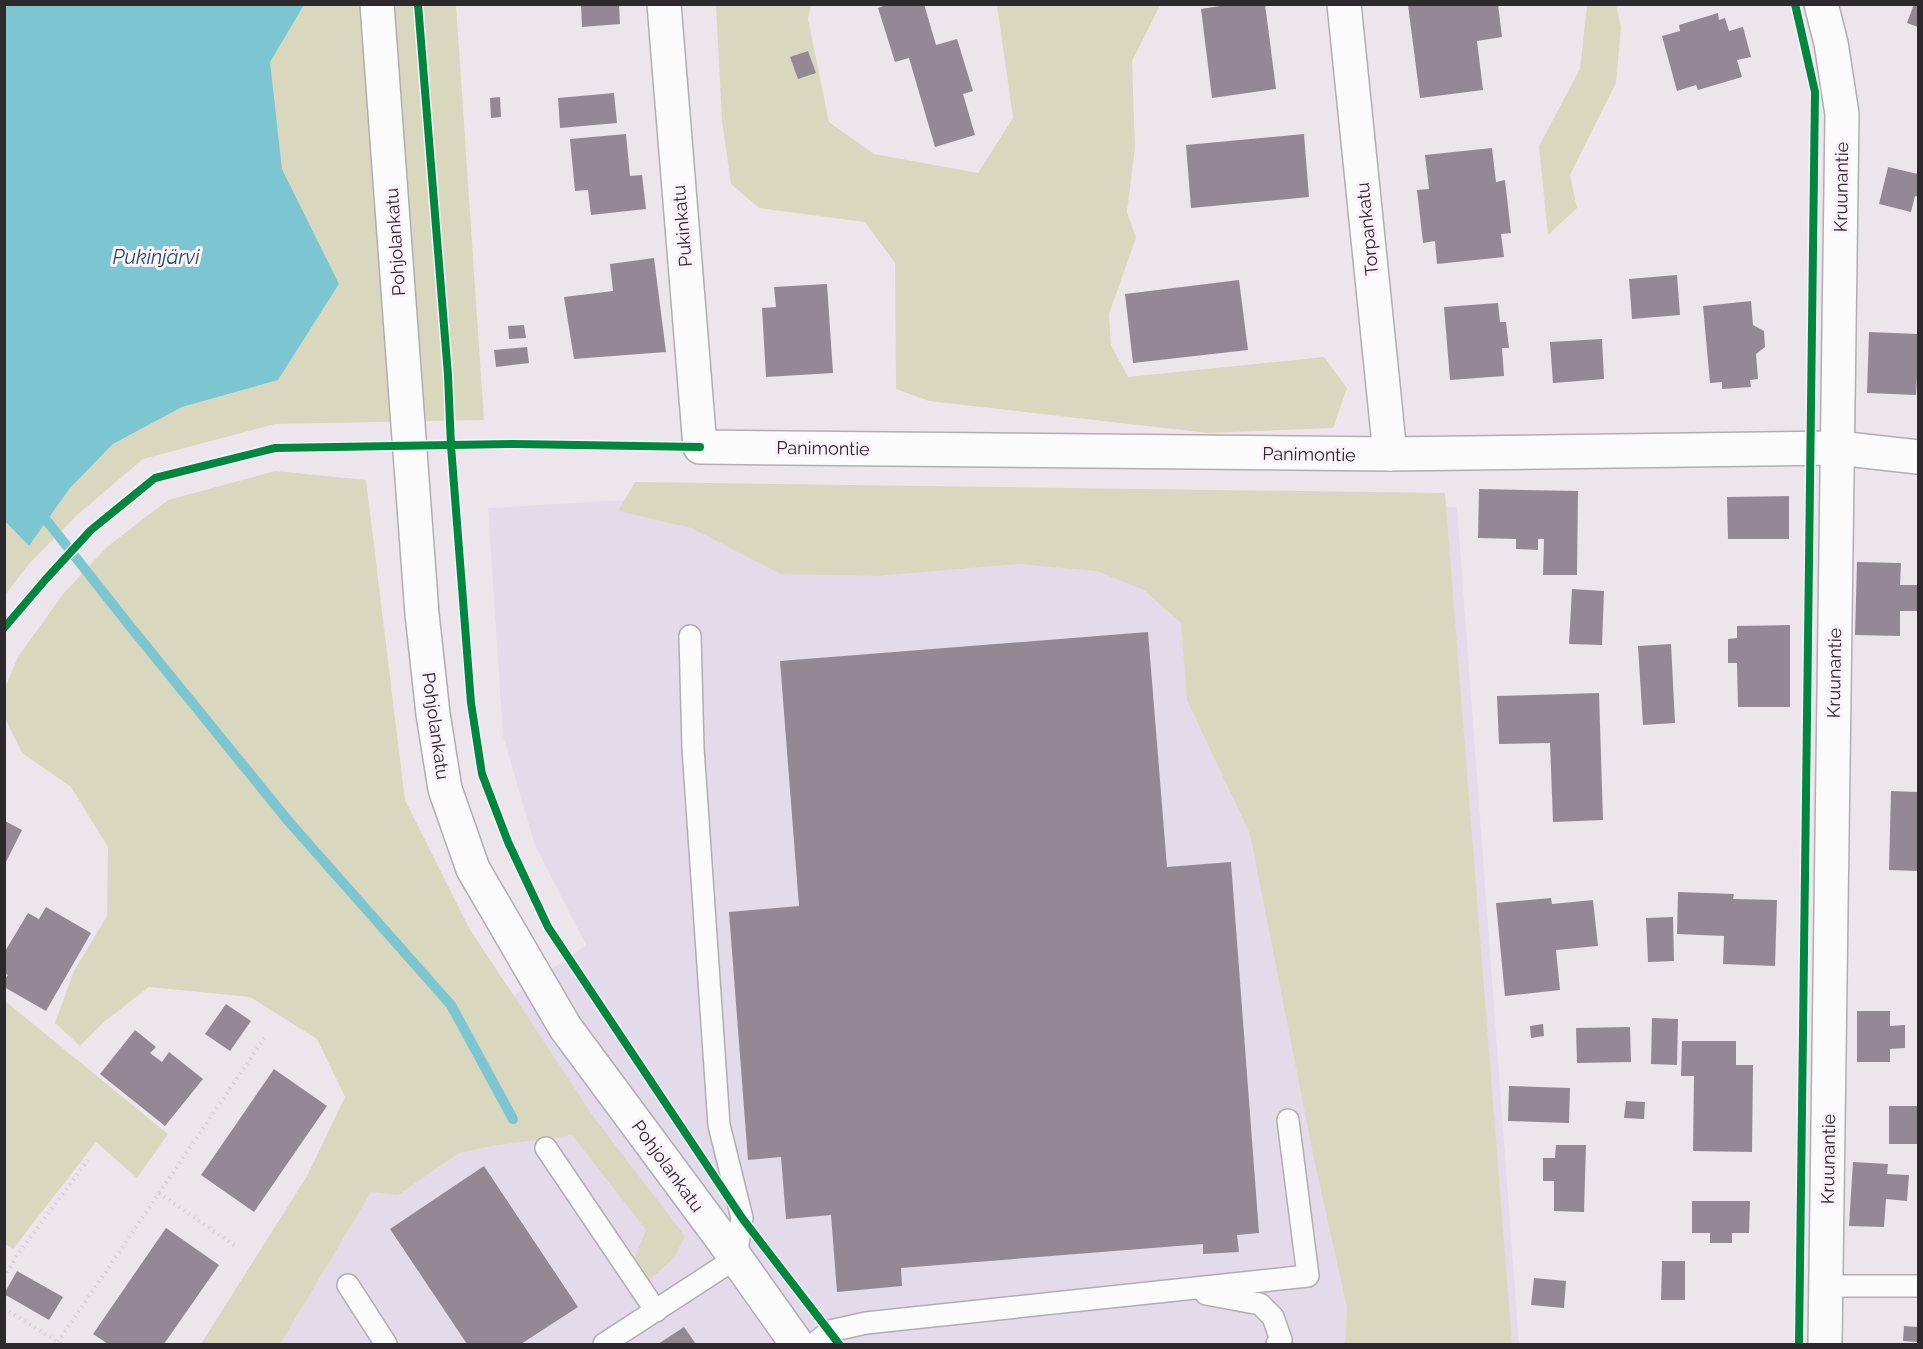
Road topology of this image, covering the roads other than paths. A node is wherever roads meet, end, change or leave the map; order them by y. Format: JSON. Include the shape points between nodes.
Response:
{"nodes":[{"id":1,"x":377,"y":4,"type":"edge"},
{"id":2,"x":664,"y":4,"type":"edge"},
{"id":3,"x":1344,"y":4,"type":"edge"},
{"id":4,"x":1821,"y":4,"type":"edge"},
{"id":5,"x":700,"y":447,"type":"joint"},
{"id":6,"x":1838,"y":447,"type":"junction"},
{"id":7,"x":1390,"y":454,"type":"junction"},
{"id":8,"x":1918,"y":457,"type":"edge"},
{"id":9,"x":690,"y":636,"type":"dead end"},
{"id":10,"x":1288,"y":1120,"type":"dead end"},
{"id":11,"x":546,"y":1148,"type":"dead end"},
{"id":12,"x":736,"y":1258,"type":"junction"},
{"id":13,"x":348,"y":1285,"type":"dead end"},
{"id":14,"x":1826,"y":1286,"type":"junction"},
{"id":15,"x":1918,"y":1286,"type":"edge"},
{"id":16,"x":1182,"y":1290,"type":"junction"},
{"id":17,"x":656,"y":1311,"type":"junction"},
{"id":18,"x":386,"y":1344,"type":"edge"},
{"id":19,"x":604,"y":1344,"type":"edge"},
{"id":20,"x":797,"y":1344,"type":"edge"},
{"id":21,"x":814,"y":1344,"type":"edge"},
{"id":22,"x":1277,"y":1344,"type":"edge"},
{"id":23,"x":1825,"y":1344,"type":"edge"}],
"edges":[{"from":1,"to":12,"type":"street","name":"Pohjolankatu","via":[[422,614],[445,789],[473,869],[566,1027]]},
{"from":2,"to":5,"type":"street","name":"Pukinkatu"},
{"from":3,"to":7,"type":"street","name":"Torpankatu"},
{"from":4,"to":6,"type":"street","name":"Kruunantie","via":[[1842,114]]},
{"from":5,"to":7,"type":"street","name":"Panimontie"},
{"from":6,"to":7,"type":"street","name":"Panimontie"},
{"from":6,"to":8,"type":"street","name":"Panimontie"},
{"from":6,"to":14,"type":"street","name":"Kruunantie"},
{"from":9,"to":12,"type":"lane","via":[[693,748],[719,1125],[742,1218]]},
{"from":10,"to":16,"type":"lane","via":[[1308,1276]]},
{"from":11,"to":17,"type":"lane"},
{"from":12,"to":17,"type":"lane"},
{"from":12,"to":20,"type":"street","name":"Pohjolankatu"},
{"from":13,"to":18,"type":"lane"},
{"from":14,"to":15,"type":"lane"},
{"from":14,"to":23,"type":"street","name":"Kruunantie"},
{"from":16,"to":21,"type":"lane","via":[[866,1323],[830,1331]]},
{"from":16,"to":22,"type":"lane","via":[[1260,1304],[1273,1317],[1281,1340]]},
{"from":17,"to":19,"type":"lane"}]}
